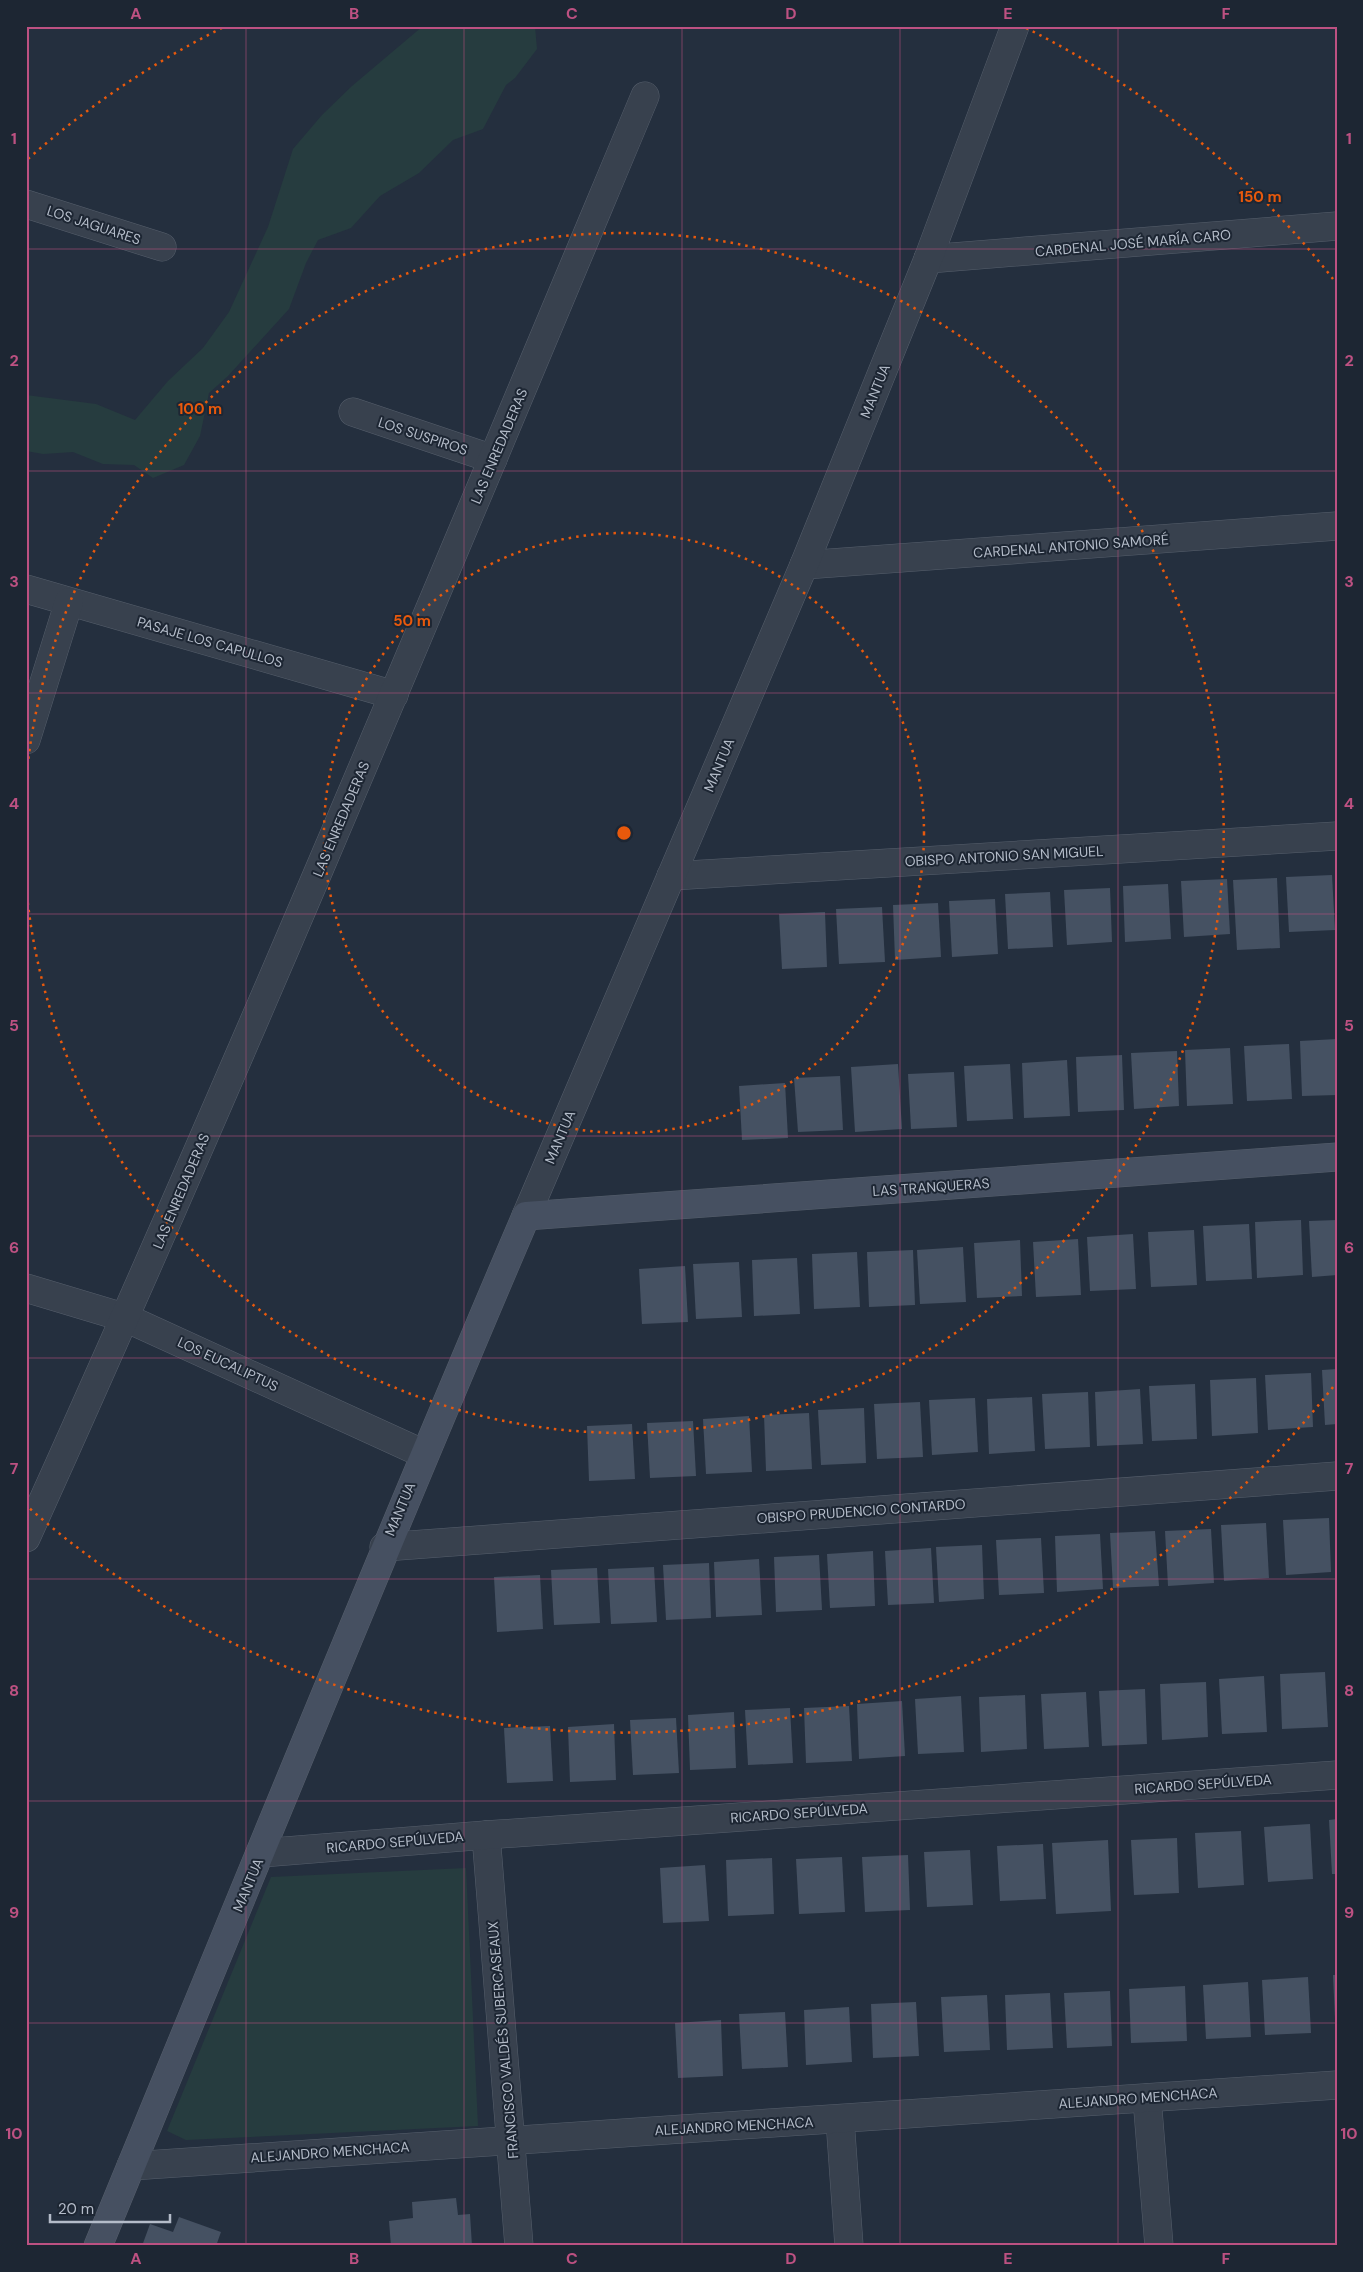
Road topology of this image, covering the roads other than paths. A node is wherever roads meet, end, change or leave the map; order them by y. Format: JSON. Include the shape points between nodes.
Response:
{"nodes":[{"id":1,"x":1016,"y":26,"type":"edge"},
{"id":2,"x":645,"y":96,"type":"dead end"},
{"id":3,"x":26,"y":204,"type":"edge"},
{"id":4,"x":1337,"y":226,"type":"edge"},
{"id":5,"x":162,"y":247,"type":"dead end"},
{"id":6,"x":928,"y":259,"type":"junction"},
{"id":7,"x":352,"y":412,"type":"dead end"},
{"id":8,"x":493,"y":459,"type":"junction"},
{"id":9,"x":1337,"y":526,"type":"edge"},
{"id":10,"x":804,"y":566,"type":"junction"},
{"id":11,"x":26,"y":588,"type":"edge"},
{"id":12,"x":70,"y":602,"type":"junction"},
{"id":13,"x":394,"y":694,"type":"junction"},
{"id":14,"x":26,"y":740,"type":"edge"},
{"id":15,"x":1337,"y":836,"type":"edge"},
{"id":16,"x":672,"y":876,"type":"junction"},
{"id":17,"x":1337,"y":1157,"type":"edge"},
{"id":18,"x":526,"y":1216,"type":"junction"},
{"id":19,"x":26,"y":1288,"type":"edge"},
{"id":20,"x":126,"y":1318,"type":"junction"},
{"id":21,"x":424,"y":1454,"type":"junction"},
{"id":22,"x":1337,"y":1476,"type":"edge"},
{"id":23,"x":26,"y":1538,"type":"edge"},
{"id":24,"x":384,"y":1547,"type":"junction"},
{"id":25,"x":1337,"y":1774,"type":"edge"},
{"id":26,"x":486,"y":1835,"type":"junction"},
{"id":27,"x":261,"y":1853,"type":"junction"},
{"id":28,"x":1337,"y":2085,"type":"edge"},
{"id":29,"x":1147,"y":2098,"type":"junction"},
{"id":30,"x":840,"y":2120,"type":"junction"},
{"id":31,"x":510,"y":2139,"type":"junction"},
{"id":32,"x":131,"y":2166,"type":"junction"},
{"id":33,"x":98,"y":2246,"type":"edge"},
{"id":34,"x":519,"y":2246,"type":"edge"},
{"id":35,"x":849,"y":2246,"type":"edge"},
{"id":36,"x":1159,"y":2246,"type":"edge"}],
"edges":[{"from":1,"to":6,"type":"street","name":"MANTUA"},
{"from":2,"to":8,"type":"street","name":"LAS ENREDADERAS"},
{"from":3,"to":5,"type":"street","name":"LOS JAGUARES"},
{"from":4,"to":6,"type":"street","name":"CARDENAL JOSÉ MARÍA CARO"},
{"from":6,"to":10,"type":"street","name":"MANTUA"},
{"from":7,"to":8,"type":"street","name":"LOS SUSPIROS"},
{"from":8,"to":13,"type":"street","name":"LAS ENREDADERAS"},
{"from":9,"to":10,"type":"street","name":"CARDENAL ANTONIO SAMORÉ"},
{"from":10,"to":16,"type":"street","name":"MANTUA"},
{"from":11,"to":12,"type":"street","name":"PASAJE LOS CAPULLOS"},
{"from":12,"to":13,"type":"street","name":"PASAJE LOS CAPULLOS"},
{"from":12,"to":14,"type":"street"},
{"from":13,"to":20,"type":"street","name":"LAS ENREDADERAS"},
{"from":15,"to":16,"type":"street","name":"OBISPO ANTONIO SAN MIGUEL"},
{"from":16,"to":18,"type":"street","name":"MANTUA"},
{"from":17,"to":18,"type":"street","name":"LAS TRANQUERAS"},
{"from":18,"to":21,"type":"street","name":"MANTUA"},
{"from":19,"to":20,"type":"street","name":"LOS EUCALIPTUS"},
{"from":20,"to":21,"type":"street","name":"LOS EUCALIPTUS"},
{"from":20,"to":23,"type":"street","name":"LAS ENREDADERAS"},
{"from":21,"to":24,"type":"street","name":"MANTUA"},
{"from":22,"to":24,"type":"street","name":"OBISPO PRUDENCIO CONTARDO"},
{"from":24,"to":27,"type":"street","name":"MANTUA"},
{"from":25,"to":26,"type":"street","name":"RICARDO SEPÚLVEDA"},
{"from":26,"to":27,"type":"street","name":"RICARDO SEPÚLVEDA"},
{"from":26,"to":31,"type":"street","name":"FRANCISCO VALDÉS SUBERCASEAUX"},
{"from":27,"to":32,"type":"street","name":"MANTUA"},
{"from":28,"to":29,"type":"street","name":"ALEJANDRO MENCHACA"},
{"from":29,"to":30,"type":"street","name":"ALEJANDRO MENCHACA"},
{"from":29,"to":36,"type":"street"},
{"from":30,"to":31,"type":"street","name":"ALEJANDRO MENCHACA"},
{"from":30,"to":35,"type":"street"},
{"from":31,"to":32,"type":"street","name":"ALEJANDRO MENCHACA"},
{"from":31,"to":34,"type":"street","name":"FRANCISCO VALDÉS SUBERCASEAUX"},
{"from":32,"to":33,"type":"street","name":"MANTUA"}]}
